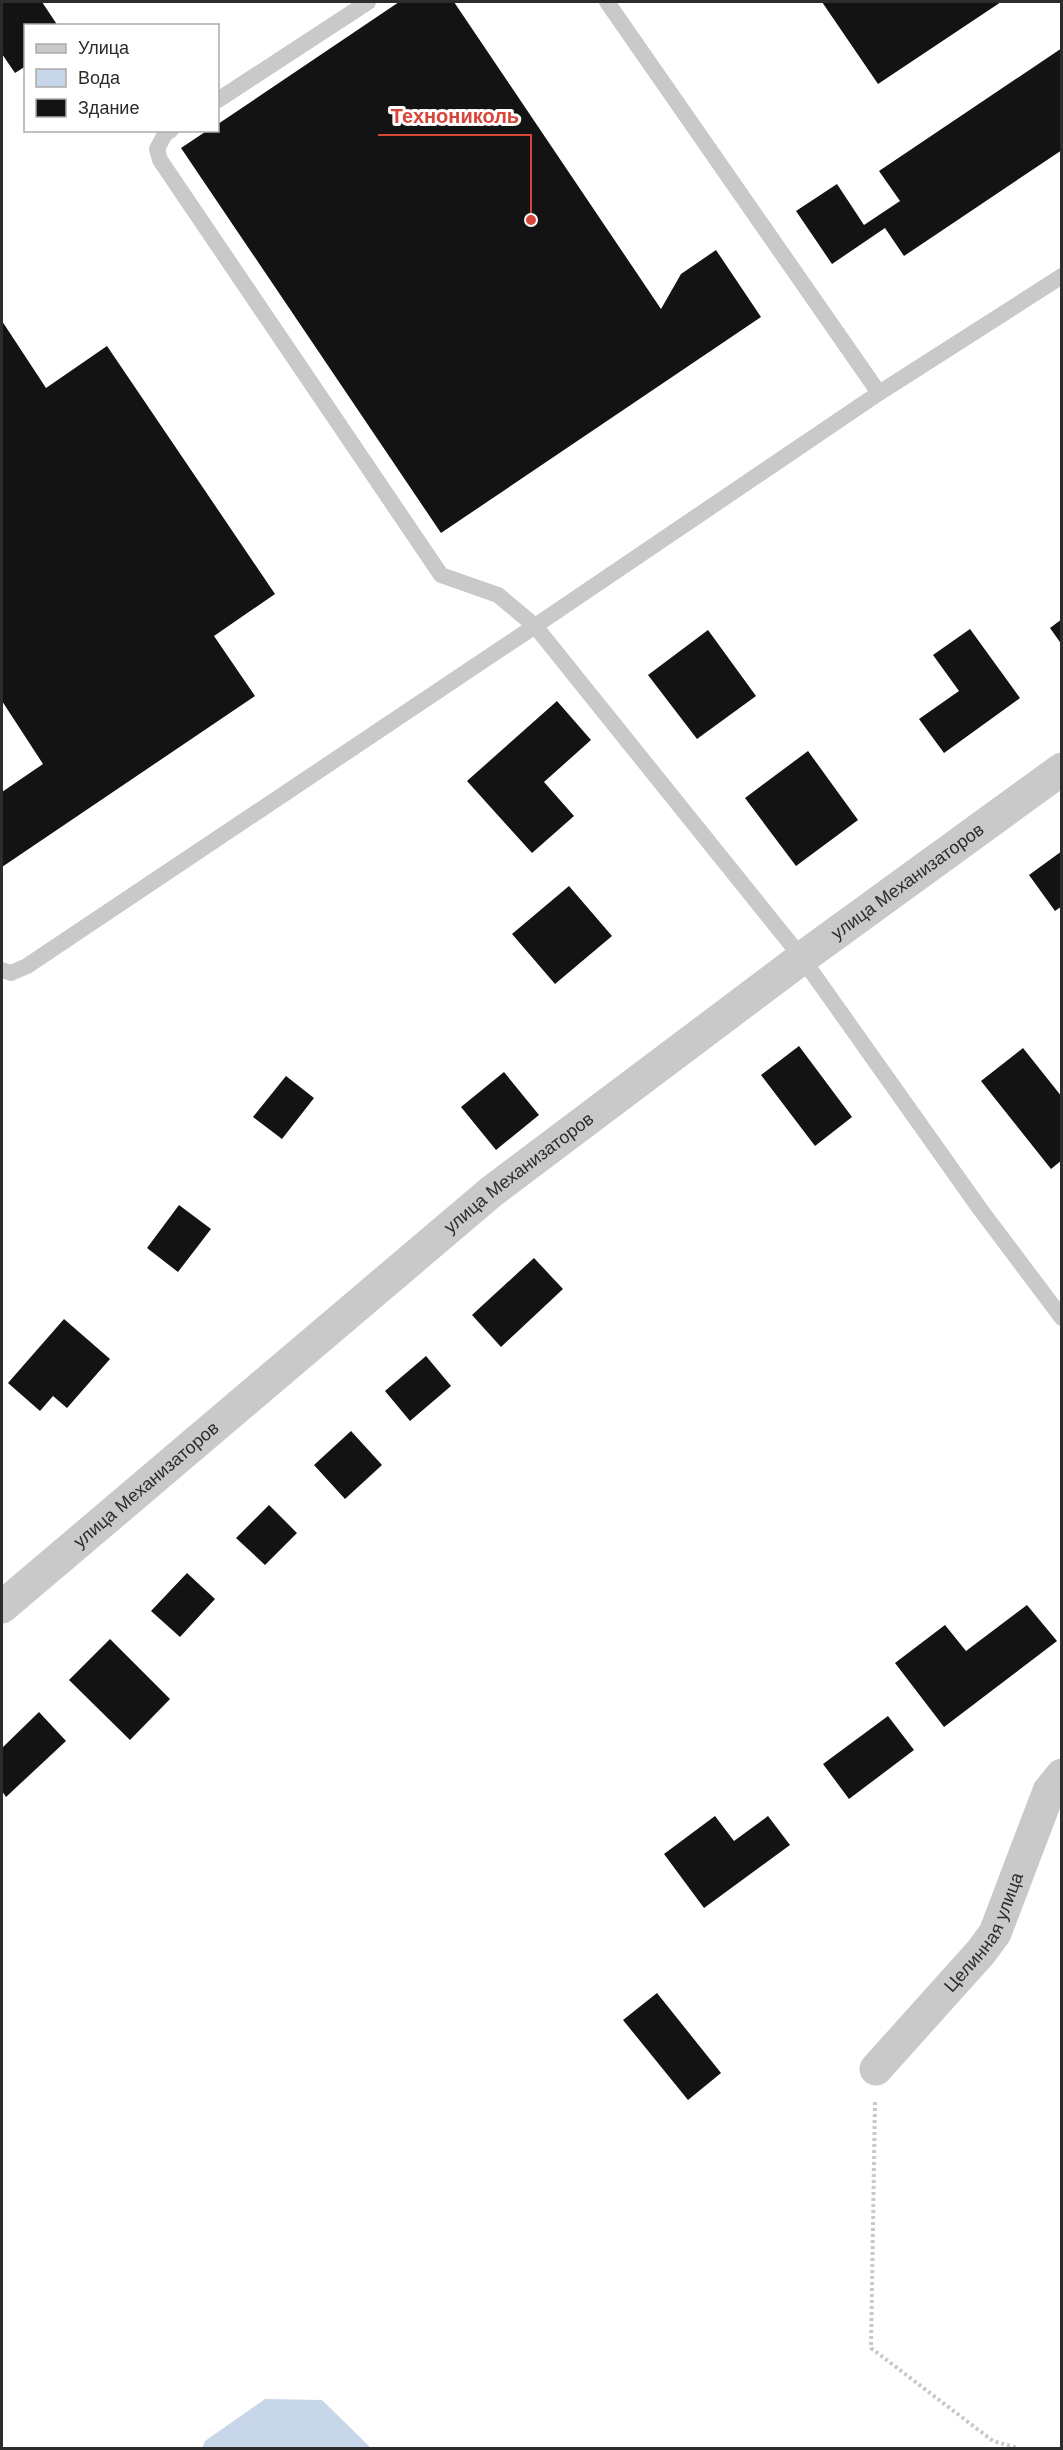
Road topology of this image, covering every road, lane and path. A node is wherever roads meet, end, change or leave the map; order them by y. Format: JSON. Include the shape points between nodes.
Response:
{"nodes":[{"id":1,"x":368,"y":2,"type":"edge"},
{"id":2,"x":606,"y":2,"type":"edge"},
{"id":3,"x":219,"y":99,"type":"edge"},
{"id":4,"x":168,"y":132,"type":"edge"},
{"id":5,"x":1062,"y":276,"type":"edge"},
{"id":6,"x":879,"y":393,"type":"junction"},
{"id":7,"x":535,"y":626,"type":"junction"},
{"id":8,"x":1062,"y":770,"type":"edge"},
{"id":9,"x":802,"y":958,"type":"junction"},
{"id":10,"x":2,"y":970,"type":"edge"},
{"id":11,"x":1062,"y":1318,"type":"edge"},
{"id":12,"x":2,"y":1607,"type":"edge"},
{"id":13,"x":1062,"y":1775,"type":"edge"},
{"id":14,"x":876,"y":2069,"type":"joint"},
{"id":15,"x":1018,"y":2448,"type":"edge"}],
"edges":[{"from":1,"to":3,"type":"lane"},
{"from":2,"to":6,"type":"lane"},
{"from":4,"to":7,"type":"lane","via":[[157,149],[160,160],[441,575],[498,595]]},
{"from":5,"to":6,"type":"lane"},
{"from":6,"to":7,"type":"lane"},
{"from":7,"to":9,"type":"lane"},
{"from":7,"to":10,"type":"lane","via":[[27,966],[11,973]]},
{"from":8,"to":9,"type":"street","name":"улица Механизаторов"},
{"from":9,"to":11,"type":"lane"},
{"from":9,"to":12,"type":"street","name":"улица Механизаторов","via":[[491,1192]]},
{"from":13,"to":14,"type":"street","name":"Целинная улица","via":[[1049,1791],[994,1933]]},
{"from":14,"to":15,"type":"path","via":[[871,2348],[993,2441]]}]}
